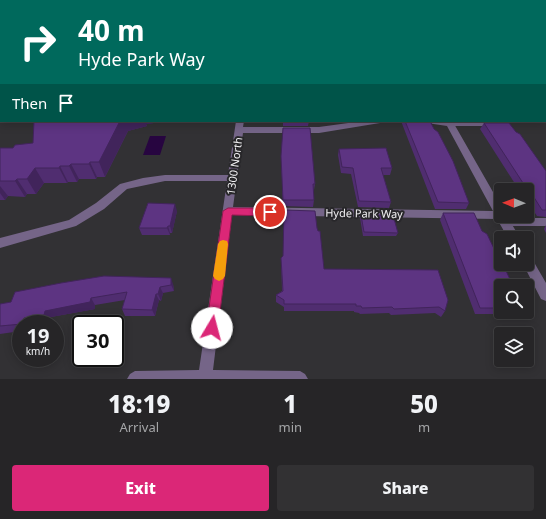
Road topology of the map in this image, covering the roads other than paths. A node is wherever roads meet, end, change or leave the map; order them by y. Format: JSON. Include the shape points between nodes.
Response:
{"nodes":[{"id":1,"x":373,"y":122,"type":"edge"},
{"id":2,"x":435,"y":122,"type":"edge"},
{"id":3,"x":450,"y":124,"type":"junction"},
{"id":4,"x":504,"y":124,"type":"edge"},
{"id":5,"x":240,"y":125,"type":"edge"},
{"id":6,"x":232,"y":178,"type":"junction"},
{"id":7,"x":494,"y":203,"type":"edge"},
{"id":8,"x":228,"y":211,"type":"junction"},
{"id":9,"x":494,"y":217,"type":"edge"},
{"id":10,"x":534,"y":221,"type":"edge"},
{"id":11,"x":546,"y":222,"type":"edge"},
{"id":12,"x":0,"y":243,"type":"edge"},
{"id":13,"x":533,"y":271,"type":"edge"},
{"id":14,"x":546,"y":295,"type":"edge"},
{"id":15,"x":205,"y":377,"type":"junction"},
{"id":16,"x":135,"y":379,"type":"edge"},
{"id":17,"x":300,"y":379,"type":"edge"}],
"edges":[{"from":1,"to":5,"type":"street","via":[[318,130]]},
{"from":2,"to":3,"type":"street"},
{"from":3,"to":4,"type":"street"},
{"from":3,"to":7,"type":"street"},
{"from":5,"to":6,"type":"street","name":"1300 North"},
{"from":6,"to":8,"type":"street","name":"1300 North"},
{"from":6,"to":12,"type":"street","via":[[165,178],[124,186],[100,206],[72,223]]},
{"from":8,"to":9,"type":"street","name":"Hyde Park Way"},
{"from":8,"to":15,"type":"street","name":"1300 North"},
{"from":10,"to":11,"type":"street","name":"Hyde Park Way"},
{"from":13,"to":14,"type":"street"},
{"from":15,"to":16,"type":"street"},
{"from":15,"to":17,"type":"street"}]}
